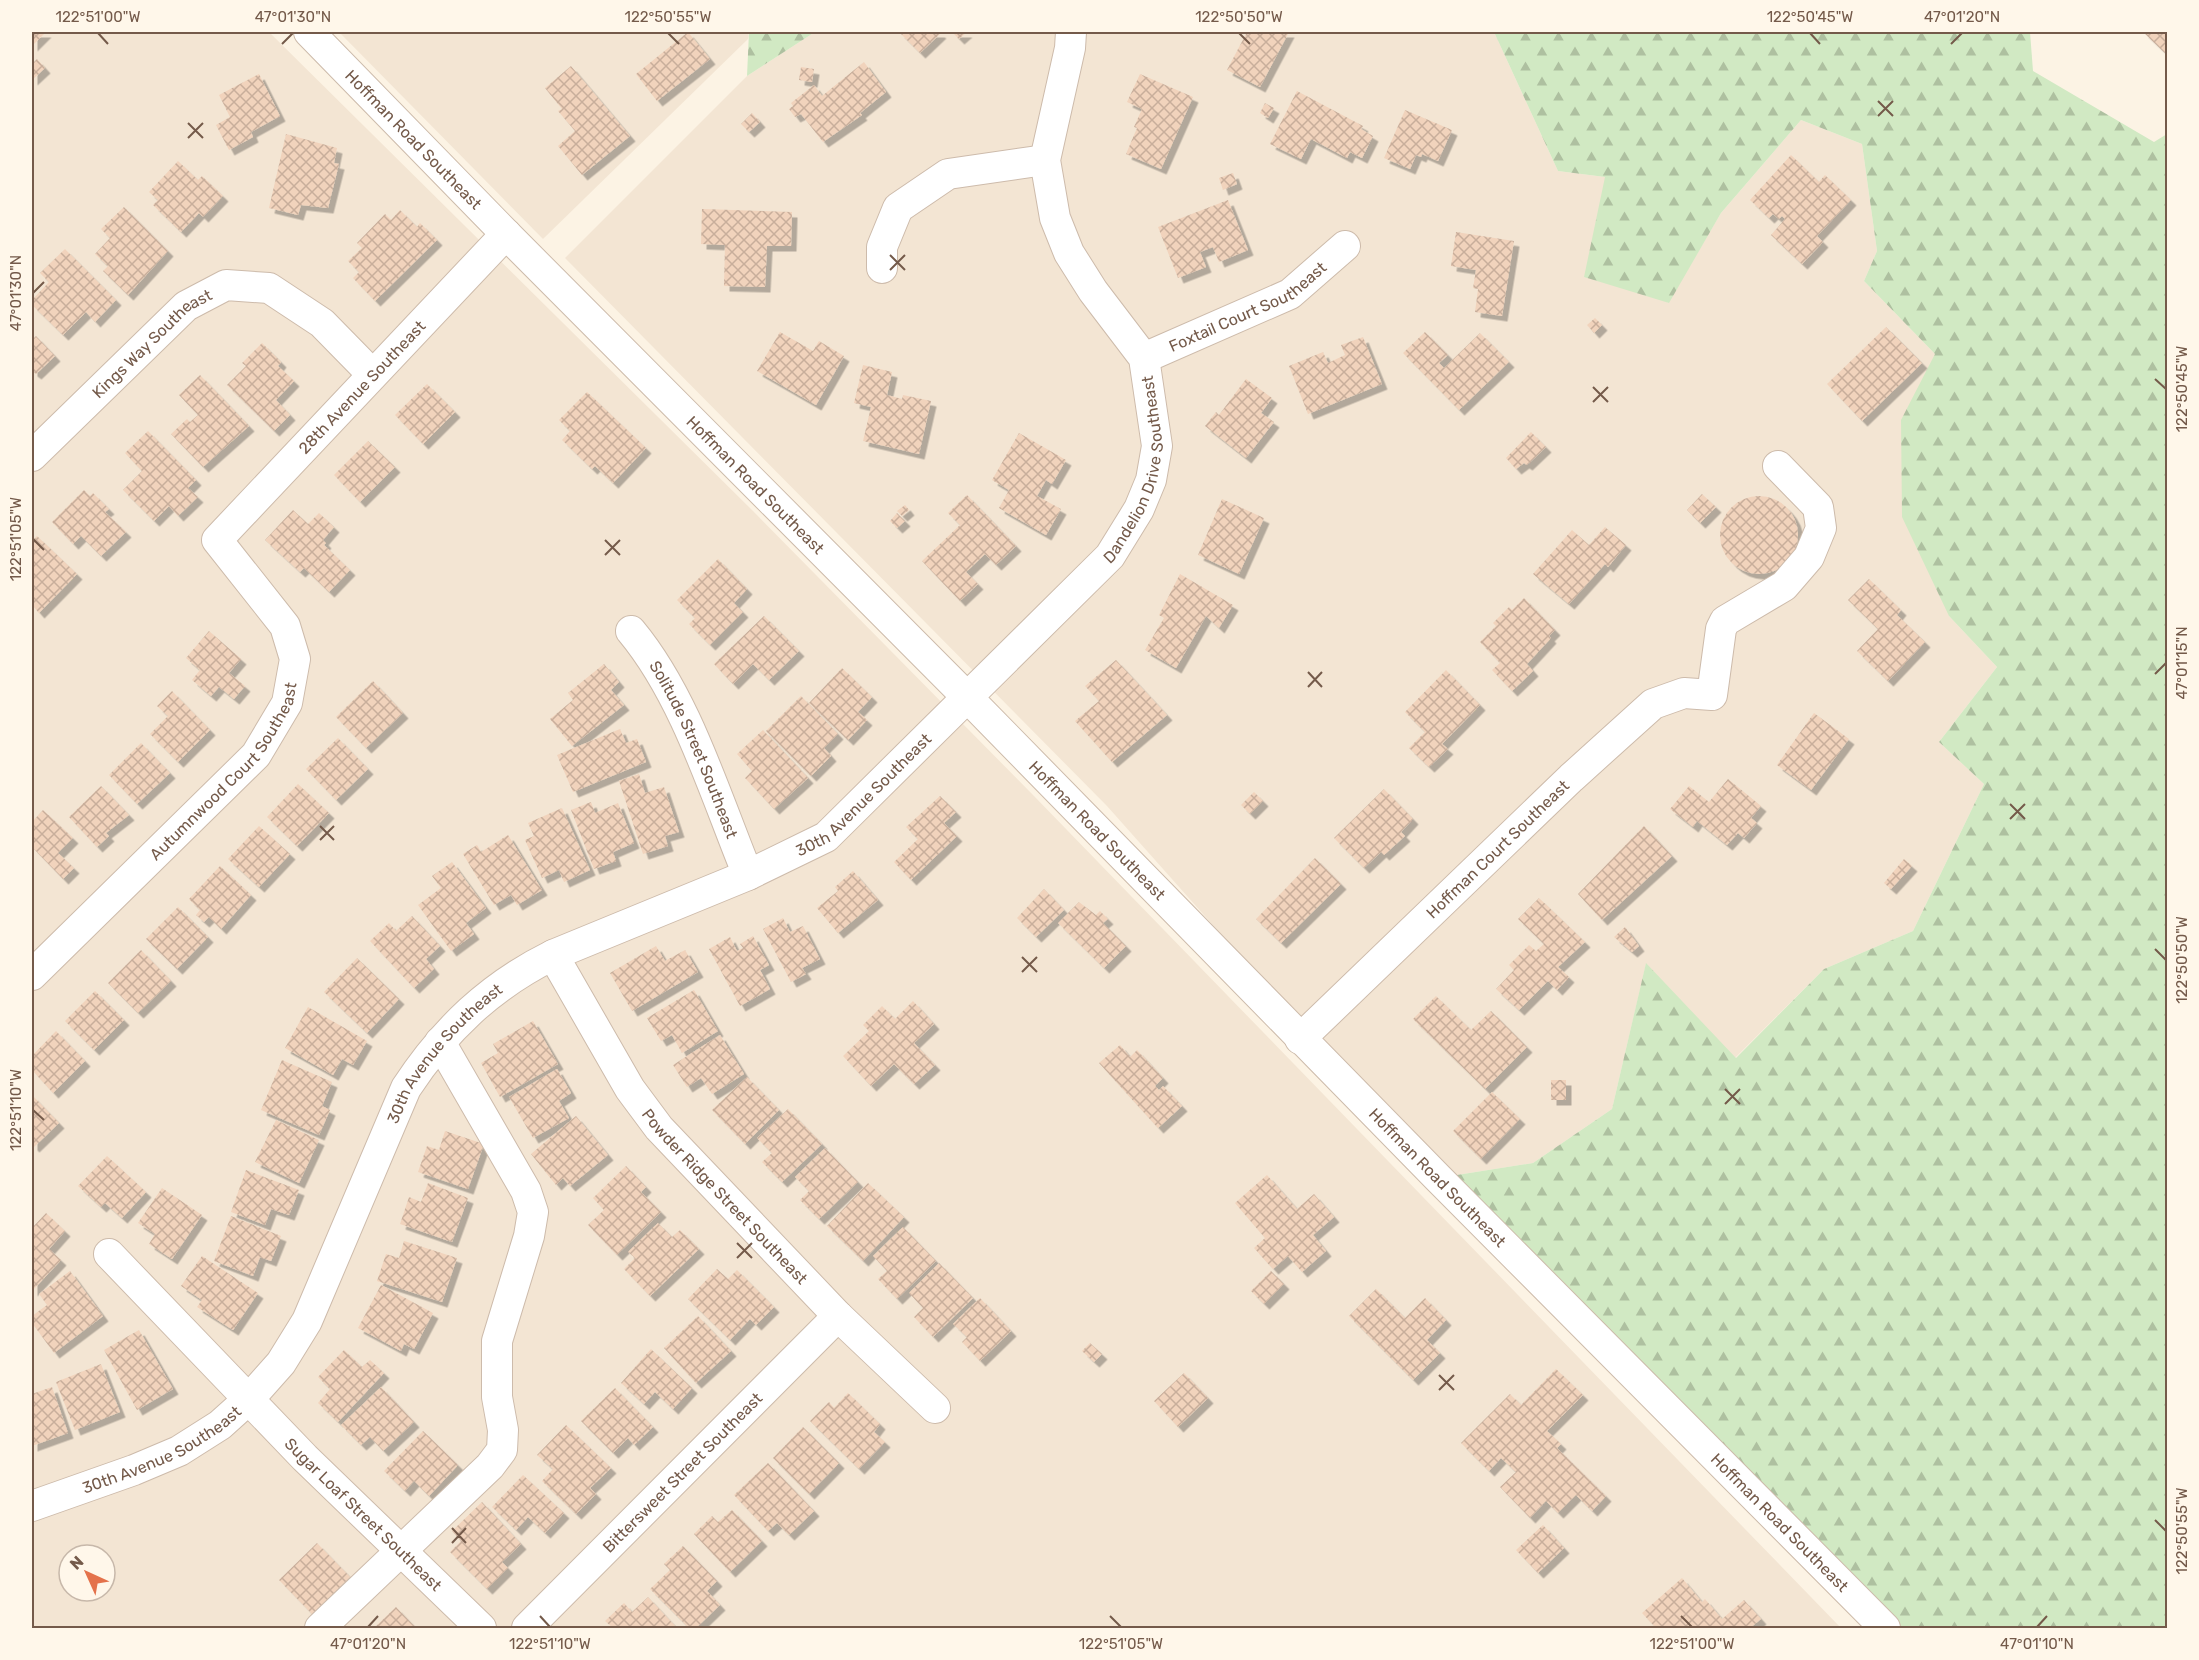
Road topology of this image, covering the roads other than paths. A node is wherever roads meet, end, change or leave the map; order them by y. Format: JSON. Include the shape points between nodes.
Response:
{"nodes":[{"id":1,"x":309,"y":32,"type":"edge"},
{"id":2,"x":1071,"y":32,"type":"edge"},
{"id":3,"x":1045,"y":160,"type":"junction"},
{"id":4,"x":506,"y":234,"type":"junction"},
{"id":5,"x":1345,"y":246,"type":"dead end"},
{"id":6,"x":882,"y":268,"type":"dead end"},
{"id":7,"x":1144,"y":358,"type":"junction"},
{"id":8,"x":372,"y":374,"type":"junction"},
{"id":9,"x":32,"y":456,"type":"edge"},
{"id":10,"x":1778,"y":466,"type":"dead end"},
{"id":11,"x":217,"y":540,"type":"joint"},
{"id":12,"x":631,"y":631,"type":"dead end"},
{"id":13,"x":968,"y":698,"type":"junction"},
{"id":14,"x":748,"y":874,"type":"junction"},
{"id":15,"x":553,"y":955,"type":"junction"},
{"id":16,"x":32,"y":975,"type":"edge"},
{"id":17,"x":1300,"y":1038,"type":"junction"},
{"id":18,"x":440,"y":1042,"type":"junction"},
{"id":19,"x":109,"y":1254,"type":"dead end"},
{"id":20,"x":838,"y":1316,"type":"junction"},
{"id":21,"x":249,"y":1400,"type":"junction"},
{"id":22,"x":934,"y":1408,"type":"dead end"},
{"id":23,"x":32,"y":1506,"type":"edge"},
{"id":24,"x":400,"y":1550,"type":"junction"},
{"id":25,"x":320,"y":1629,"type":"edge"},
{"id":26,"x":481,"y":1629,"type":"edge"},
{"id":27,"x":527,"y":1629,"type":"edge"},
{"id":28,"x":1885,"y":1629,"type":"edge"}],
"edges":[{"from":1,"to":4,"type":"street","name":"Hoffman Road Southeast"},
{"from":2,"to":3,"type":"street","name":"Dandelion Drive Southeast"},
{"from":3,"to":6,"type":"street","via":[[948,174],[898,208],[882,247]]},
{"from":3,"to":7,"type":"street","name":"Dandelion Drive Southeast","via":[[1055,218],[1070,253]]},
{"from":4,"to":8,"type":"street","name":"28th Avenue Southeast"},
{"from":4,"to":13,"type":"street","name":"Hoffman Road Southeast"},
{"from":5,"to":7,"type":"street","name":"Foxtail Court Southeast","via":[[1290,294]]},
{"from":7,"to":13,"type":"street","name":"Dandelion Drive Southeast","via":[[1157,446],[1152,480],[1138,509],[1110,556]]},
{"from":8,"to":9,"type":"street","name":"Kings Way Southeast","via":[[322,323],[269,288],[226,285],[186,306]]},
{"from":8,"to":11,"type":"street","name":"28th Avenue Southeast"},
{"from":10,"to":17,"type":"street","name":"Hoffman Court Southeast","via":[[1818,507],[1821,528],[1809,557],[1784,586],[1725,621],[1712,694],[1684,693],[1653,704]]},
{"from":11,"to":16,"type":"street","name":"Autumnwood Court Southeast","via":[[285,626],[295,659],[287,703],[256,755]]},
{"from":12,"to":14,"type":"street","name":"Solitude Street Southeast","via":[[654,658],[680,710]]},
{"from":13,"to":14,"type":"street","name":"30th Avenue Southeast","via":[[826,837]]},
{"from":13,"to":17,"type":"street","name":"Hoffman Road Southeast"},
{"from":14,"to":15,"type":"street","name":"30th Avenue Southeast"},
{"from":15,"to":18,"type":"street","name":"30th Avenue Southeast","via":[[485,996]]},
{"from":15,"to":20,"type":"street","name":"Powder Ridge Street Southeast","via":[[630,1089],[659,1128]]},
{"from":17,"to":28,"type":"street","name":"Hoffman Road Southeast"},
{"from":18,"to":21,"type":"street","name":"30th Avenue Southeast","via":[[406,1088],[307,1321],[281,1363]]},
{"from":18,"to":24,"type":"street","via":[[526,1191],[533,1212],[497,1341],[502,1450],[490,1466]]},
{"from":19,"to":21,"type":"street","name":"Sugar Loaf Street Southeast"},
{"from":20,"to":22,"type":"street","name":"Powder Ridge Street Southeast"},
{"from":20,"to":27,"type":"street","name":"Bittersweet Street Southeast"},
{"from":21,"to":23,"type":"street","name":"30th Avenue Southeast","via":[[220,1425],[178,1451]]},
{"from":21,"to":24,"type":"street","name":"Sugar Loaf Street Southeast"},
{"from":24,"to":25,"type":"street"},
{"from":24,"to":26,"type":"street","name":"Sugar Loaf Street Southeast"}]}
